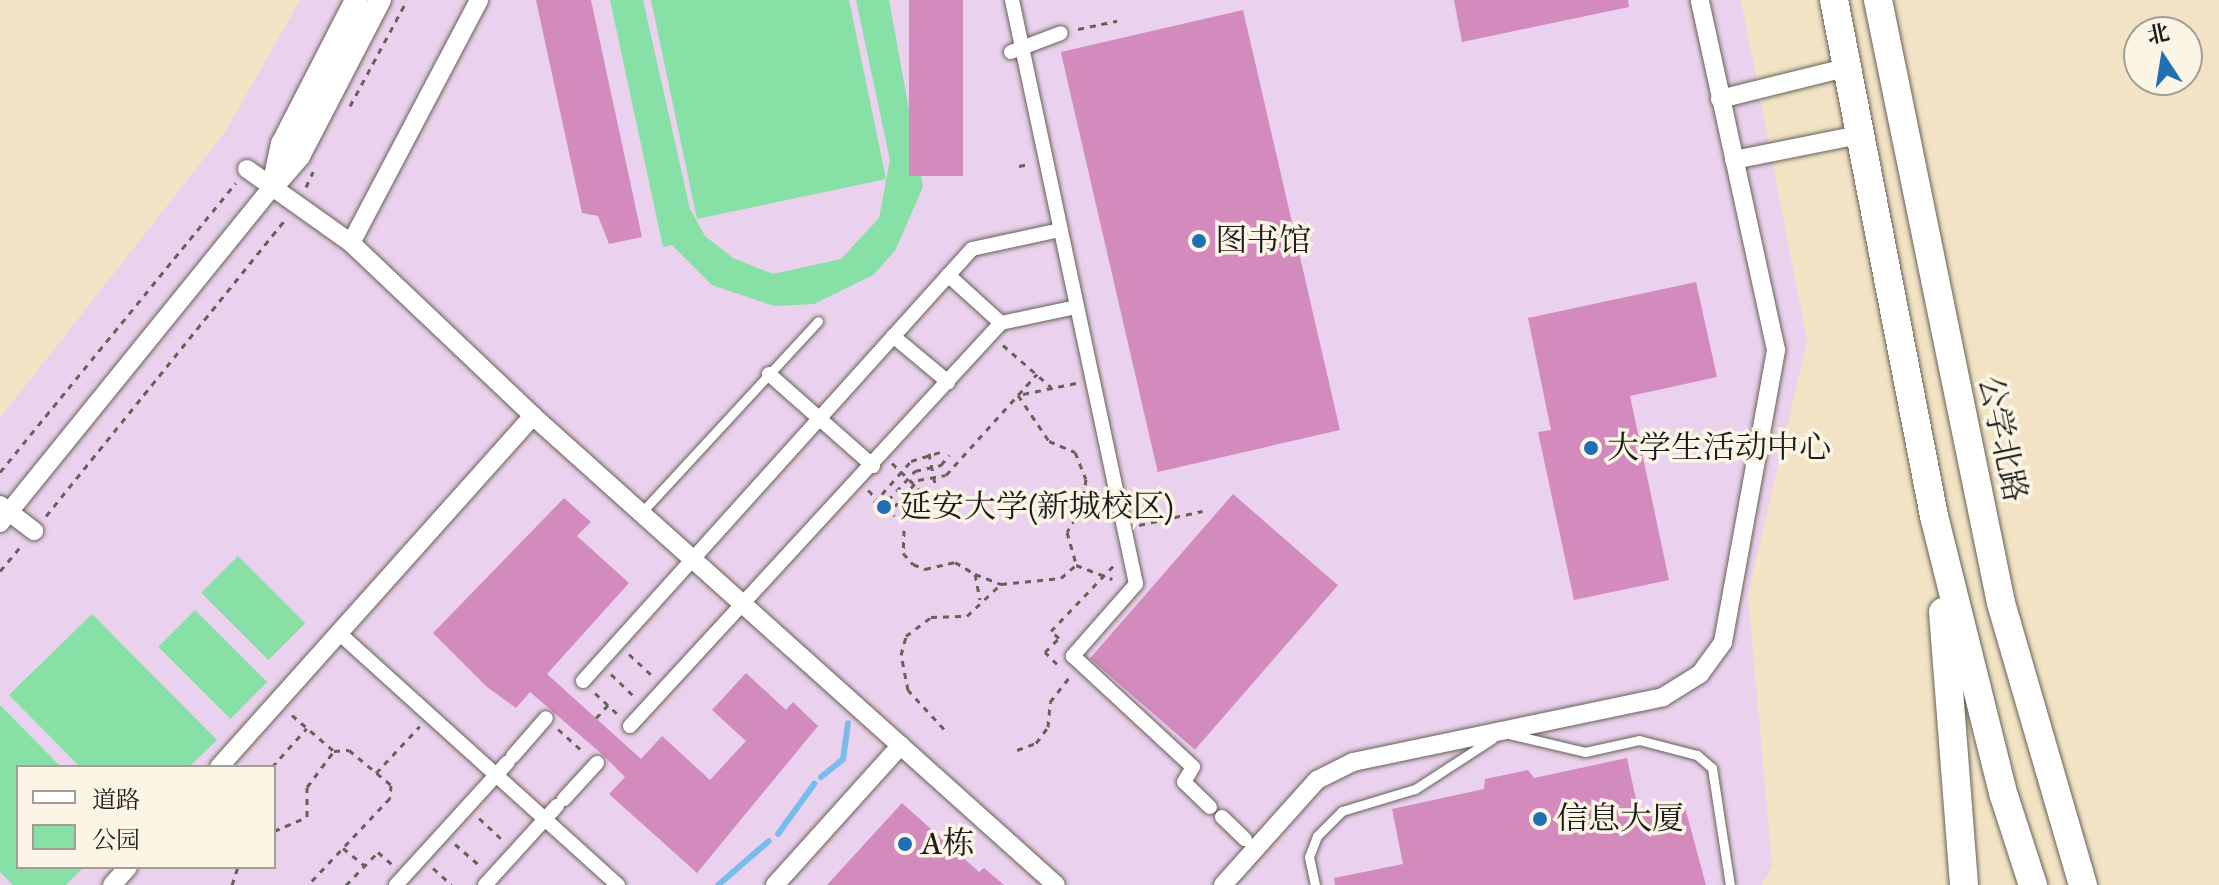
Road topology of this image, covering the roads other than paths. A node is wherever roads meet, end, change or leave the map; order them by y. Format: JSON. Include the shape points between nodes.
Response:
{"nodes":[{"id":1,"x":356,"y":0,"type":"edge"},
{"id":2,"x":380,"y":0,"type":"edge"},
{"id":3,"x":479,"y":0,"type":"edge"},
{"id":4,"x":1012,"y":0,"type":"edge"},
{"id":5,"x":1700,"y":0,"type":"edge"},
{"id":6,"x":1834,"y":0,"type":"edge"},
{"id":7,"x":1878,"y":0,"type":"edge"},
{"id":8,"x":1061,"y":33,"type":"road end"},
{"id":9,"x":1017,"y":50,"type":"junction"},
{"id":10,"x":1849,"y":67,"type":"junction"},
{"id":11,"x":1720,"y":99,"type":"junction"},
{"id":12,"x":1864,"y":134,"type":"junction"},
{"id":13,"x":1734,"y":160,"type":"junction"},
{"id":14,"x":247,"y":169,"type":"road end"},
{"id":15,"x":273,"y":186,"type":"junction"},
{"id":16,"x":1060,"y":230,"type":"junction"},
{"id":17,"x":351,"y":243,"type":"junction"},
{"id":18,"x":948,"y":275,"type":"junction"},
{"id":19,"x":1076,"y":307,"type":"junction"},
{"id":20,"x":818,"y":321,"type":"dead end"},
{"id":21,"x":996,"y":328,"type":"junction"},
{"id":22,"x":893,"y":336,"type":"junction"},
{"id":23,"x":769,"y":374,"type":"junction"},
{"id":24,"x":948,"y":382,"type":"junction"},
{"id":25,"x":533,"y":416,"type":"junction"},
{"id":26,"x":818,"y":417,"type":"junction"},
{"id":27,"x":873,"y":466,"type":"junction"},
{"id":28,"x":3,"y":513,"type":"edge"},
{"id":29,"x":641,"y":513,"type":"junction"},
{"id":30,"x":1934,"y":516,"type":"junction"},
{"id":31,"x":34,"y":531,"type":"road end"},
{"id":32,"x":692,"y":559,"type":"junction"},
{"id":33,"x":745,"y":606,"type":"junction"},
{"id":34,"x":340,"y":634,"type":"junction"},
{"id":35,"x":583,"y":681,"type":"road end"},
{"id":36,"x":546,"y":718,"type":"road end"},
{"id":37,"x":630,"y":726,"type":"road end"},
{"id":38,"x":1502,"y":733,"type":"junction"},
{"id":39,"x":901,"y":745,"type":"junction"},
{"id":40,"x":597,"y":763,"type":"road end"},
{"id":41,"x":221,"y":765,"type":"edge"},
{"id":42,"x":496,"y":775,"type":"junction"},
{"id":43,"x":2061,"y":802,"type":"junction"},
{"id":44,"x":1210,"y":807,"type":"dead end"},
{"id":45,"x":1222,"y":817,"type":"dead end"},
{"id":46,"x":545,"y":819,"type":"junction"},
{"id":47,"x":1245,"y":839,"type":"dead end"},
{"id":48,"x":126,"y":869,"type":"edge"},
{"id":49,"x":489,"y":881,"type":"edge"},
{"id":50,"x":398,"y":883,"type":"edge"},
{"id":51,"x":112,"y":885,"type":"edge"},
{"id":52,"x":618,"y":885,"type":"edge"},
{"id":53,"x":775,"y":885,"type":"edge"},
{"id":54,"x":1056,"y":885,"type":"edge"},
{"id":55,"x":1223,"y":885,"type":"edge"},
{"id":56,"x":1315,"y":885,"type":"edge"},
{"id":57,"x":1730,"y":885,"type":"edge"},
{"id":58,"x":1964,"y":885,"type":"edge"},
{"id":59,"x":2033,"y":885,"type":"edge"},
{"id":60,"x":2083,"y":885,"type":"edge"},
{"id":61,"x":2099,"y":885,"type":"edge"}],
"edges":[{"from":1,"to":15,"type":"street","via":[[282,144]]},
{"from":2,"to":15,"type":"street","via":[[299,156]]},
{"from":3,"to":17,"type":"street"},
{"from":4,"to":9,"type":"street"},
{"from":5,"to":11,"type":"street"},
{"from":6,"to":10,"type":"main road"},
{"from":7,"to":43,"type":"main road","name":"公学北路","via":[[2001,603]]},
{"from":8,"to":9,"type":"street"},
{"from":9,"to":16,"type":"street"},
{"from":10,"to":11,"type":"street"},
{"from":10,"to":12,"type":"main road"},
{"from":11,"to":13,"type":"street"},
{"from":12,"to":13,"type":"street"},
{"from":12,"to":30,"type":"main road"},
{"from":13,"to":38,"type":"street","via":[[1776,362],[1723,642],[1700,674],[1663,697]]},
{"from":14,"to":15,"type":"street"},
{"from":15,"to":17,"type":"street"},
{"from":15,"to":28,"type":"street"},
{"from":16,"to":18,"type":"street","via":[[972,249]]},
{"from":16,"to":19,"type":"street"},
{"from":17,"to":25,"type":"street"},
{"from":18,"to":21,"type":"street"},
{"from":18,"to":22,"type":"street"},
{"from":19,"to":21,"type":"street"},
{"from":19,"to":44,"type":"street","via":[[1136,584],[1073,656],[1193,767],[1184,782]]},
{"from":20,"to":23,"type":"lane"},
{"from":21,"to":24,"type":"street"},
{"from":22,"to":24,"type":"street"},
{"from":22,"to":26,"type":"street"},
{"from":23,"to":26,"type":"street"},
{"from":23,"to":29,"type":"lane"},
{"from":24,"to":27,"type":"street"},
{"from":25,"to":29,"type":"street"},
{"from":25,"to":34,"type":"street"},
{"from":26,"to":27,"type":"street"},
{"from":26,"to":32,"type":"street"},
{"from":27,"to":33,"type":"street"},
{"from":28,"to":31,"type":"street"},
{"from":29,"to":32,"type":"street"},
{"from":30,"to":58,"type":"main road"},
{"from":30,"to":59,"type":"main road","via":[[2004,796]]},
{"from":32,"to":33,"type":"street"},
{"from":32,"to":35,"type":"street"},
{"from":33,"to":37,"type":"street"},
{"from":33,"to":39,"type":"street"},
{"from":34,"to":41,"type":"street"},
{"from":34,"to":42,"type":"street"},
{"from":36,"to":42,"type":"street"},
{"from":38,"to":55,"type":"street","via":[[1353,762],[1317,780]]},
{"from":38,"to":56,"type":"lane","via":[[1415,789],[1342,811],[1317,836],[1309,857]]},
{"from":38,"to":57,"type":"lane","via":[[1585,752],[1639,740],[1697,755],[1712,768]]},
{"from":39,"to":53,"type":"street"},
{"from":39,"to":54,"type":"street"},
{"from":40,"to":46,"type":"street"},
{"from":42,"to":46,"type":"street"},
{"from":42,"to":50,"type":"street"},
{"from":43,"to":60,"type":"main road","name":"公学北路"},
{"from":43,"to":61,"type":"main road"},
{"from":45,"to":47,"type":"street"},
{"from":46,"to":49,"type":"street"},
{"from":46,"to":52,"type":"street"},
{"from":48,"to":51,"type":"street"}]}
